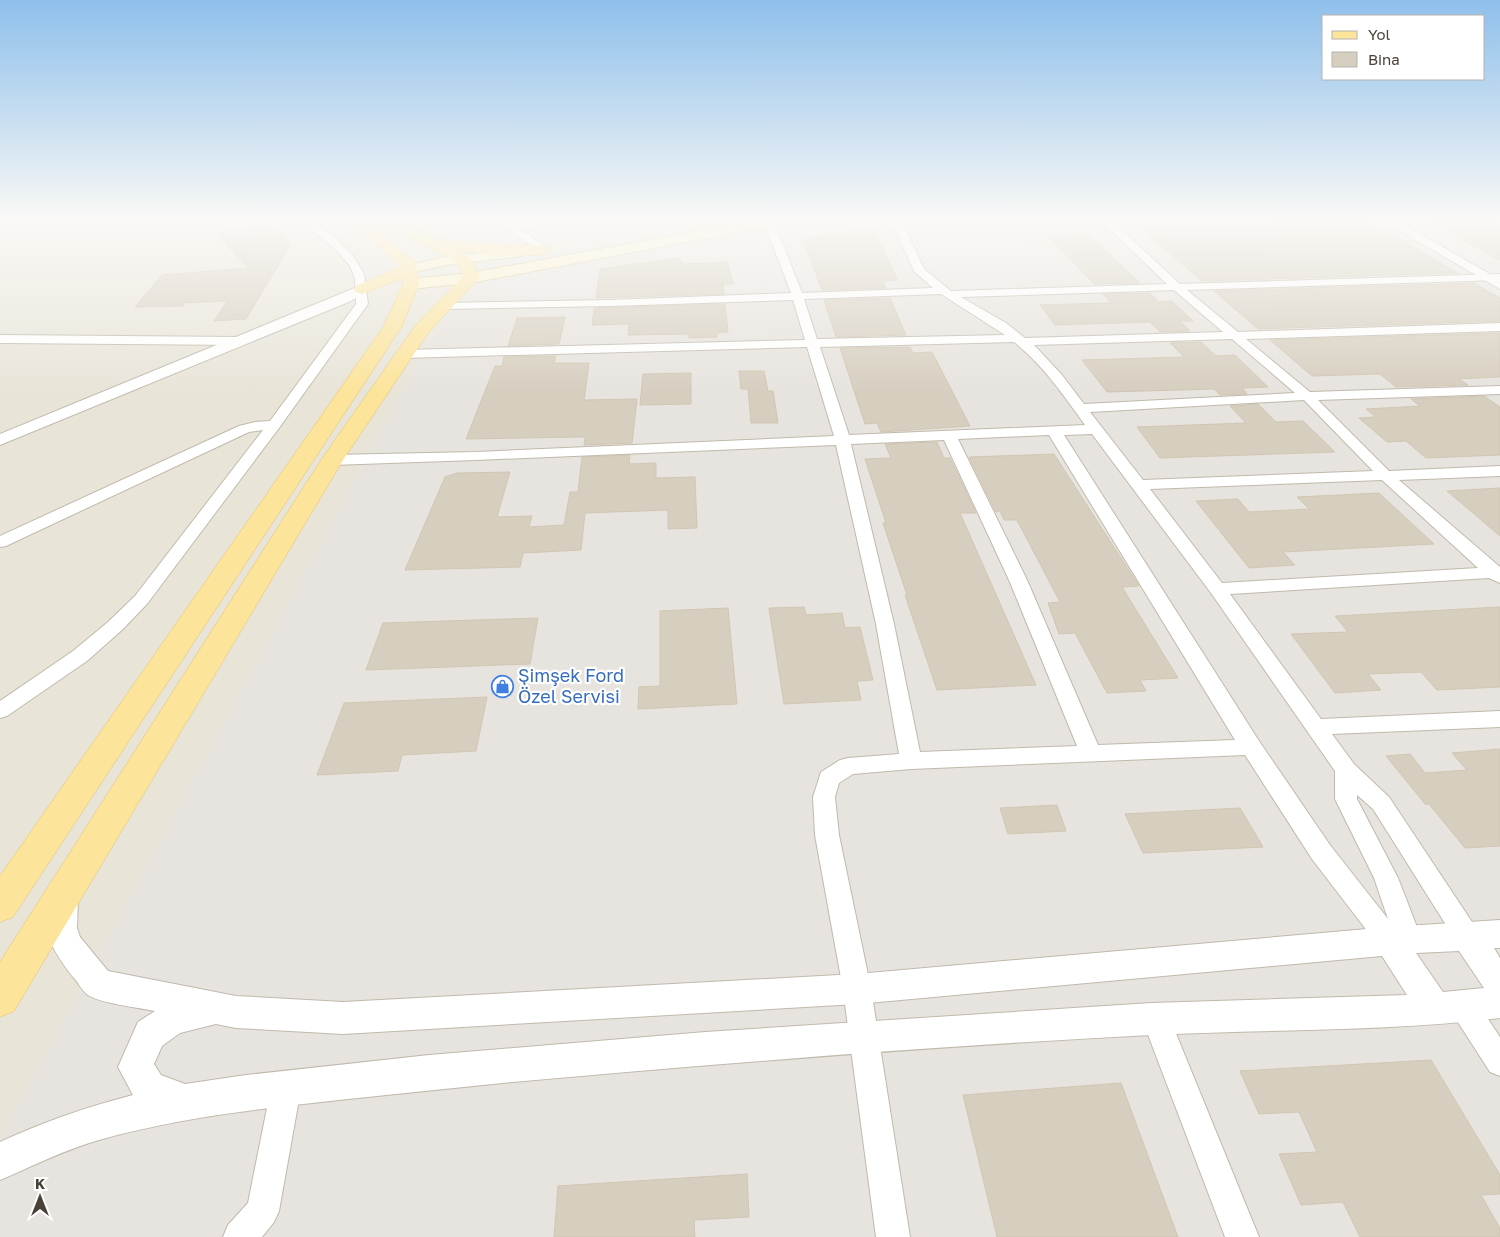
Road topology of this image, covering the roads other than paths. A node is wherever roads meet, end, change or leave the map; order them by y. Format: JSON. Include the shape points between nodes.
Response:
{"nodes":[{"id":1,"x":359,"y":278,"type":"edge"},
{"id":2,"x":372,"y":278,"type":"edge"},
{"id":3,"x":408,"y":278,"type":"edge"},
{"id":4,"x":416,"y":278,"type":"edge"},
{"id":5,"x":434,"y":278,"type":"edge"},
{"id":6,"x":462,"y":278,"type":"edge"},
{"id":7,"x":499,"y":278,"type":"edge"},
{"id":8,"x":792,"y":278,"type":"edge"},
{"id":9,"x":928,"y":278,"type":"edge"},
{"id":10,"x":1167,"y":278,"type":"edge"},
{"id":11,"x":1486,"y":278,"type":"junction"},
{"id":12,"x":1490,"y":278,"type":"edge"},
{"id":13,"x":408,"y":285,"type":"junction"},
{"id":14,"x":1500,"y":286,"type":"edge"},
{"id":15,"x":1177,"y":287,"type":"junction"},
{"id":16,"x":362,"y":289,"type":"junction"},
{"id":17,"x":947,"y":293,"type":"junction"},
{"id":18,"x":798,"y":297,"type":"junction"},
{"id":19,"x":448,"y":303,"type":"junction"},
{"id":20,"x":1500,"y":327,"type":"edge"},
{"id":21,"x":1234,"y":336,"type":"junction"},
{"id":22,"x":0,"y":338,"type":"edge"},
{"id":23,"x":1020,"y":340,"type":"junction"},
{"id":24,"x":240,"y":341,"type":"junction"},
{"id":25,"x":811,"y":344,"type":"junction"},
{"id":26,"x":404,"y":354,"type":"junction"},
{"id":27,"x":1500,"y":390,"type":"edge"},
{"id":28,"x":1307,"y":396,"type":"junction"},
{"id":29,"x":1081,"y":408,"type":"junction"},
{"id":30,"x":274,"y":425,"type":"junction"},
{"id":31,"x":1096,"y":429,"type":"junction"},
{"id":32,"x":1054,"y":431,"type":"junction"},
{"id":33,"x":949,"y":436,"type":"junction"},
{"id":34,"x":0,"y":440,"type":"edge"},
{"id":35,"x":843,"y":440,"type":"junction"},
{"id":36,"x":332,"y":460,"type":"junction"},
{"id":37,"x":1500,"y":471,"type":"edge"},
{"id":38,"x":1385,"y":475,"type":"junction"},
{"id":39,"x":1138,"y":485,"type":"junction"},
{"id":40,"x":0,"y":542,"type":"edge"},
{"id":41,"x":1498,"y":574,"type":"edge"},
{"id":42,"x":1216,"y":590,"type":"junction"},
{"id":43,"x":0,"y":711,"type":"edge"},
{"id":44,"x":1500,"y":719,"type":"edge"},
{"id":45,"x":1315,"y":727,"type":"junction"},
{"id":46,"x":1252,"y":747,"type":"junction"},
{"id":47,"x":1090,"y":754,"type":"junction"},
{"id":48,"x":911,"y":761,"type":"junction"},
{"id":49,"x":1346,"y":770,"type":"junction"},
{"id":50,"x":63,"y":896,"type":"junction"},
{"id":51,"x":0,"y":906,"type":"edge"},
{"id":52,"x":1500,"y":934,"type":"edge"},
{"id":53,"x":1467,"y":936,"type":"junction"},
{"id":54,"x":1400,"y":940,"type":"junction"},
{"id":55,"x":1500,"y":985,"type":"edge"},
{"id":56,"x":857,"y":989,"type":"junction"},
{"id":57,"x":0,"y":998,"type":"edge"},
{"id":58,"x":1500,"y":1002,"type":"edge"},
{"id":59,"x":216,"y":1008,"type":"junction"},
{"id":60,"x":1450,"y":1008,"type":"junction"},
{"id":61,"x":1156,"y":1019,"type":"junction"},
{"id":62,"x":864,"y":1036,"type":"junction"},
{"id":63,"x":1500,"y":1062,"type":"edge"},
{"id":64,"x":286,"y":1088,"type":"junction"},
{"id":65,"x":185,"y":1102,"type":"junction"},
{"id":66,"x":0,"y":1161,"type":"edge"},
{"id":67,"x":240,"y":1237,"type":"edge"},
{"id":68,"x":893,"y":1237,"type":"edge"},
{"id":69,"x":1242,"y":1237,"type":"edge"}],
"edges":[{"from":1,"to":16,"type":"street"},
{"from":2,"to":16,"type":"main road"},
{"from":3,"to":13,"type":"main road"},
{"from":4,"to":13,"type":"main road"},
{"from":5,"to":13,"type":"main road"},
{"from":6,"to":19,"type":"main road"},
{"from":7,"to":19,"type":"main road"},
{"from":8,"to":18,"type":"street"},
{"from":9,"to":17,"type":"street"},
{"from":10,"to":15,"type":"street"},
{"from":11,"to":12,"type":"street"},
{"from":11,"to":14,"type":"street"},
{"from":11,"to":15,"type":"street"},
{"from":13,"to":16,"type":"main road"},
{"from":13,"to":16,"type":"main road"},
{"from":13,"to":51,"type":"main road","via":[[393,326]]},
{"from":15,"to":17,"type":"street"},
{"from":15,"to":21,"type":"street"},
{"from":16,"to":24,"type":"street"},
{"from":16,"to":30,"type":"street","via":[[362,304]]},
{"from":17,"to":18,"type":"street"},
{"from":17,"to":23,"type":"street"},
{"from":18,"to":19,"type":"street"},
{"from":18,"to":25,"type":"street"},
{"from":19,"to":26,"type":"main road","via":[[421,330]]},
{"from":20,"to":21,"type":"street"},
{"from":21,"to":23,"type":"street"},
{"from":21,"to":28,"type":"street"},
{"from":22,"to":24,"type":"street"},
{"from":23,"to":25,"type":"street"},
{"from":23,"to":29,"type":"street"},
{"from":24,"to":34,"type":"street"},
{"from":25,"to":26,"type":"street"},
{"from":25,"to":35,"type":"street"},
{"from":26,"to":36,"type":"main road"},
{"from":27,"to":28,"type":"street"},
{"from":28,"to":29,"type":"street"},
{"from":28,"to":38,"type":"street"},
{"from":29,"to":31,"type":"street"},
{"from":30,"to":40,"type":"street","via":[[244,429]]},
{"from":30,"to":43,"type":"street","via":[[141,600],[80,656]]},
{"from":31,"to":32,"type":"street"},
{"from":31,"to":39,"type":"street"},
{"from":32,"to":33,"type":"street"},
{"from":32,"to":46,"type":"street"},
{"from":33,"to":35,"type":"street"},
{"from":33,"to":47,"type":"street","via":[[1018,580]]},
{"from":35,"to":36,"type":"street"},
{"from":35,"to":48,"type":"street","via":[[885,624]]},
{"from":36,"to":50,"type":"main road"},
{"from":37,"to":38,"type":"street"},
{"from":38,"to":39,"type":"street"},
{"from":38,"to":41,"type":"street"},
{"from":39,"to":42,"type":"street"},
{"from":41,"to":42,"type":"street"},
{"from":42,"to":45,"type":"street"},
{"from":44,"to":45,"type":"street"},
{"from":45,"to":49,"type":"street"},
{"from":46,"to":47,"type":"street"},
{"from":46,"to":54,"type":"street","via":[[1322,852]]},
{"from":47,"to":48,"type":"street"},
{"from":48,"to":56,"type":"street","via":[[848,766],[829,778],[824,797],[827,835]]},
{"from":49,"to":53,"type":"street","via":[[1381,803]]},
{"from":49,"to":54,"type":"street","via":[[1346,799],[1386,878]]},
{"from":50,"to":57,"type":"main road"},
{"from":50,"to":59,"type":"street","via":[[61,928],[68,946],[99,984]]},
{"from":52,"to":53,"type":"street"},
{"from":53,"to":54,"type":"street"},
{"from":53,"to":55,"type":"street"},
{"from":54,"to":56,"type":"street"},
{"from":54,"to":60,"type":"street"},
{"from":56,"to":59,"type":"street","via":[[343,1018]]},
{"from":56,"to":62,"type":"street"},
{"from":58,"to":60,"type":"street"},
{"from":59,"to":65,"type":"street","via":[[172,1019],[150,1034],[135,1067],[149,1088]]},
{"from":60,"to":61,"type":"street"},
{"from":60,"to":63,"type":"street"},
{"from":61,"to":62,"type":"street"},
{"from":61,"to":69,"type":"street"},
{"from":62,"to":64,"type":"street","via":[[444,1071]]},
{"from":62,"to":68,"type":"street"},
{"from":64,"to":65,"type":"street"},
{"from":64,"to":67,"type":"street","via":[[263,1211]]},
{"from":65,"to":66,"type":"street","via":[[155,1106],[37,1142]]}]}
